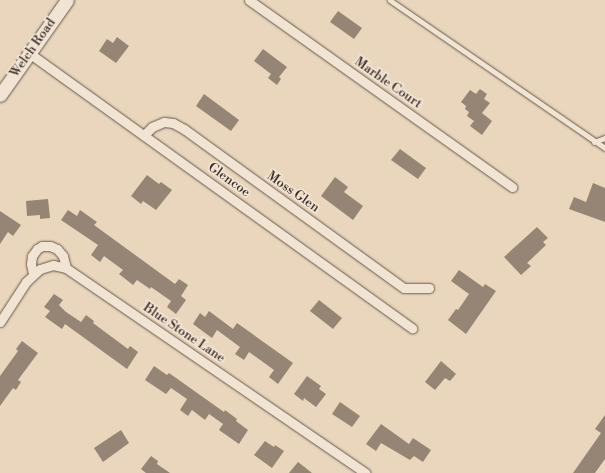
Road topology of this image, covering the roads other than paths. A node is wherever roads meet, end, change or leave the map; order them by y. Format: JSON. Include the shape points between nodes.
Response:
{"nodes":[{"id":1,"x":67,"y":0,"type":"edge"},
{"id":2,"x":249,"y":0,"type":"edge"},
{"id":3,"x":390,"y":0,"type":"edge"},
{"id":4,"x":29,"y":53,"type":"junction"},
{"id":5,"x":0,"y":96,"type":"edge"},
{"id":6,"x":144,"y":135,"type":"junction"},
{"id":7,"x":605,"y":138,"type":"edge"},
{"id":8,"x":594,"y":142,"type":"junction"},
{"id":9,"x":605,"y":148,"type":"edge"},
{"id":10,"x":512,"y":187,"type":"dead end"},
{"id":11,"x":66,"y":268,"type":"junction"},
{"id":12,"x":34,"y":274,"type":"junction"},
{"id":13,"x":429,"y":288,"type":"dead end"},
{"id":14,"x":0,"y":322,"type":"edge"},
{"id":15,"x":412,"y":328,"type":"dead end"},
{"id":16,"x":365,"y":473,"type":"edge"}],
"edges":[{"from":1,"to":4,"type":"street","name":"Welch Road"},
{"from":2,"to":10,"type":"street","name":"Marble Court"},
{"from":3,"to":8,"type":"lane"},
{"from":4,"to":5,"type":"street","name":"Welch Road"},
{"from":4,"to":6,"type":"street","name":"Glencoe"},
{"from":6,"to":13,"type":"street","name":"Moss Glen","via":[[152,126],[164,122],[179,126],[404,288]]},
{"from":6,"to":15,"type":"street","name":"Glencoe"},
{"from":7,"to":8,"type":"lane"},
{"from":8,"to":9,"type":"lane"},
{"from":11,"to":12,"type":"street","name":"Blue Stone Lane","via":[[46,266]]},
{"from":11,"to":12,"type":"street","via":[[63,256],[57,250],[50,246],[42,246],[36,249],[32,256]]},
{"from":11,"to":16,"type":"street","name":"Blue Stone Lane"},
{"from":12,"to":14,"type":"street"}]}
